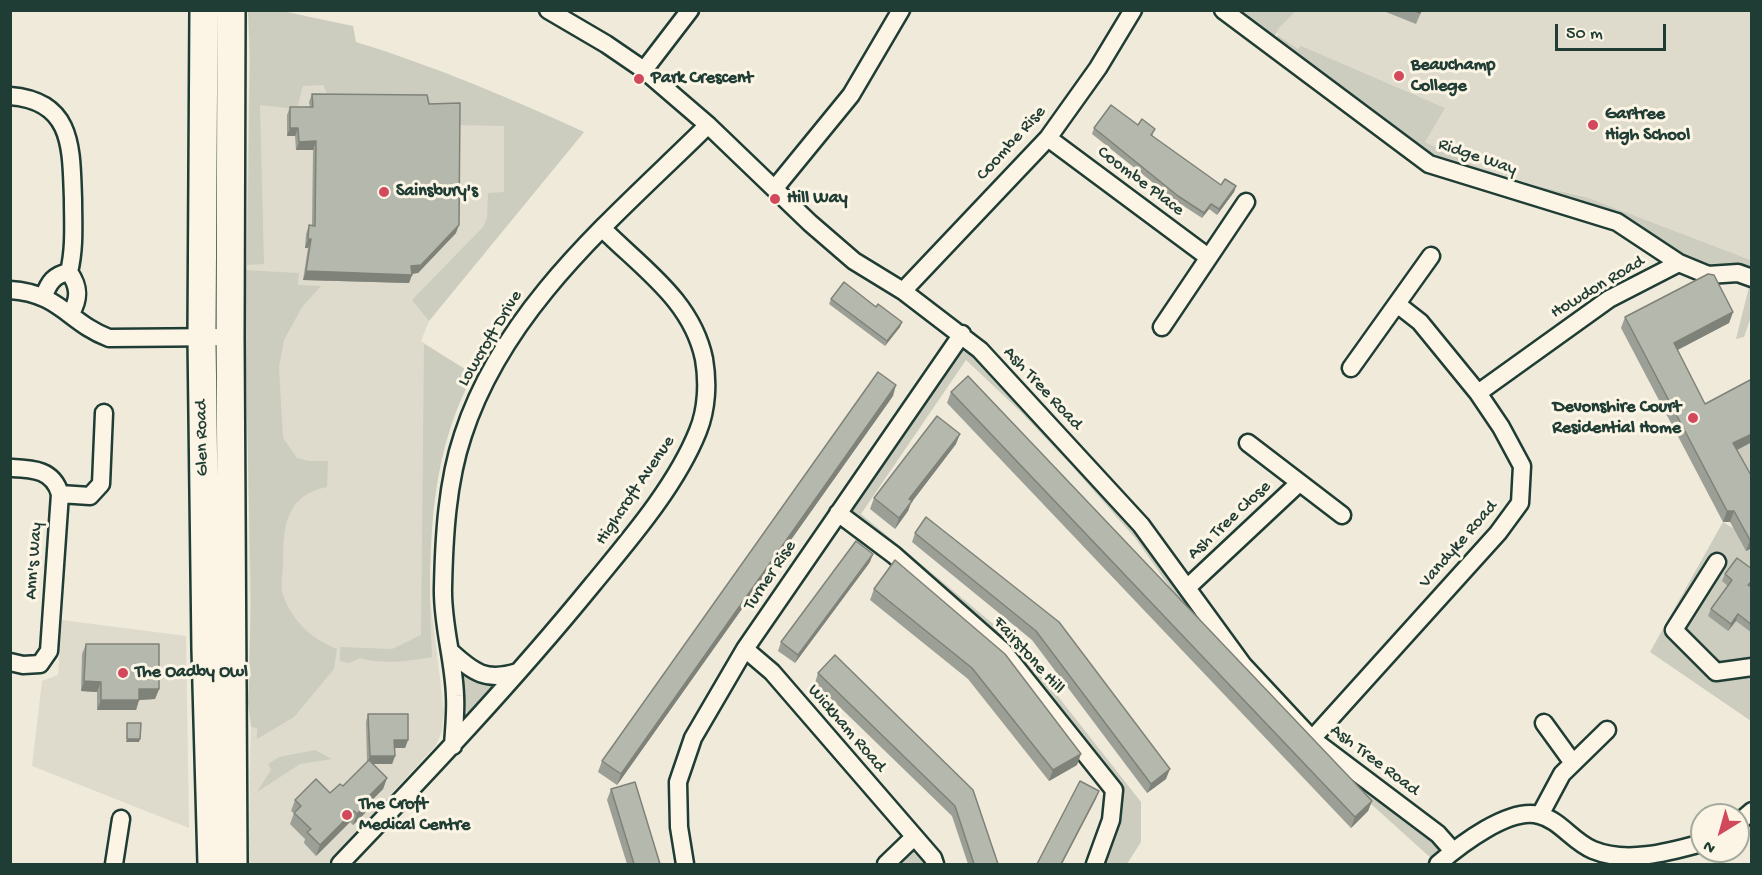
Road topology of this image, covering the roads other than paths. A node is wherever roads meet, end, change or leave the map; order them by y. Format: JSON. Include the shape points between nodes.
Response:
{"nodes":[{"id":1,"x":204,"y":10,"type":"edge"},
{"id":2,"x":231,"y":10,"type":"edge"},
{"id":3,"x":548,"y":10,"type":"edge"},
{"id":4,"x":690,"y":10,"type":"edge"},
{"id":5,"x":901,"y":10,"type":"edge"},
{"id":6,"x":1133,"y":10,"type":"edge"},
{"id":7,"x":1223,"y":10,"type":"edge"},
{"id":8,"x":644,"y":70,"type":"junction"},
{"id":9,"x":10,"y":96,"type":"edge"},
{"id":10,"x":708,"y":125,"type":"junction"},
{"id":11,"x":1048,"y":138,"type":"junction"},
{"id":12,"x":774,"y":188,"type":"junction"},
{"id":13,"x":1246,"y":202,"type":"dead end"},
{"id":14,"x":603,"y":229,"type":"junction"},
{"id":15,"x":1431,"y":256,"type":"dead end"},
{"id":16,"x":1208,"y":257,"type":"junction"},
{"id":17,"x":1679,"y":263,"type":"junction"},
{"id":18,"x":69,"y":272,"type":"junction"},
{"id":19,"x":1752,"y":278,"type":"edge"},
{"id":20,"x":10,"y":290,"type":"edge"},
{"id":21,"x":903,"y":291,"type":"junction"},
{"id":22,"x":44,"y":296,"type":"junction"},
{"id":23,"x":1397,"y":304,"type":"junction"},
{"id":24,"x":72,"y":313,"type":"junction"},
{"id":25,"x":1162,"y":327,"type":"dead end"},
{"id":26,"x":962,"y":334,"type":"junction"},
{"id":27,"x":230,"y":337,"type":"junction"},
{"id":28,"x":202,"y":338,"type":"junction"},
{"id":29,"x":1351,"y":368,"type":"dead end"},
{"id":30,"x":1478,"y":393,"type":"junction"},
{"id":31,"x":104,"y":412,"type":"dead end"},
{"id":32,"x":1248,"y":442,"type":"dead end"},
{"id":33,"x":10,"y":468,"type":"edge"},
{"id":34,"x":1299,"y":483,"type":"junction"},
{"id":35,"x":60,"y":494,"type":"junction"},
{"id":36,"x":838,"y":513,"type":"junction"},
{"id":37,"x":1342,"y":515,"type":"dead end"},
{"id":38,"x":1717,"y":562,"type":"dead end"},
{"id":39,"x":1188,"y":587,"type":"junction"},
{"id":40,"x":745,"y":649,"type":"junction"},
{"id":41,"x":450,"y":651,"type":"junction"},
{"id":42,"x":10,"y":662,"type":"edge"},
{"id":43,"x":1752,"y":667,"type":"edge"},
{"id":44,"x":518,"y":672,"type":"junction"},
{"id":45,"x":1544,"y":723,"type":"dead end"},
{"id":46,"x":1607,"y":730,"type":"dead end"},
{"id":47,"x":1312,"y":739,"type":"junction"},
{"id":48,"x":453,"y":746,"type":"junction"},
{"id":49,"x":1573,"y":763,"type":"junction"},
{"id":50,"x":1540,"y":815,"type":"junction"},
{"id":51,"x":121,"y":819,"type":"dead end"},
{"id":52,"x":914,"y":837,"type":"junction"},
{"id":53,"x":1690,"y":845,"type":"edge"},
{"id":54,"x":1454,"y":851,"type":"junction"},
{"id":55,"x":114,"y":864,"type":"edge"},
{"id":56,"x":212,"y":864,"type":"edge"},
{"id":57,"x":233,"y":864,"type":"edge"},
{"id":58,"x":340,"y":864,"type":"edge"},
{"id":59,"x":685,"y":864,"type":"edge"},
{"id":60,"x":886,"y":864,"type":"edge"},
{"id":61,"x":935,"y":864,"type":"edge"},
{"id":62,"x":1095,"y":864,"type":"edge"},
{"id":63,"x":1438,"y":864,"type":"edge"}],
"edges":[{"from":1,"to":28,"type":"highway","name":"Glen Road"},
{"from":2,"to":27,"type":"highway","name":"Glen Road"},
{"from":3,"to":8,"type":"street","name":"Ash Tree Road"},
{"from":4,"to":8,"type":"street"},
{"from":5,"to":12,"type":"street","via":[[851,95]]},
{"from":6,"to":11,"type":"street","name":"Coombe Rise"},
{"from":7,"to":17,"type":"street","name":"Ridge Way","via":[[1429,165],[1617,222]]},
{"from":8,"to":10,"type":"street","name":"Ash Tree Road"},
{"from":9,"to":18,"type":"street","via":[[27,97],[42,104],[55,114],[70,137],[74,247]]},
{"from":10,"to":12,"type":"street","name":"Ash Tree Road"},
{"from":10,"to":14,"type":"street","name":"Lowcroft Drive"},
{"from":11,"to":16,"type":"street","name":"Coombe Place"},
{"from":11,"to":21,"type":"street","name":"Coombe Rise"},
{"from":12,"to":21,"type":"street","name":"Ash Tree Road","via":[[855,261]]},
{"from":13,"to":16,"type":"street"},
{"from":14,"to":41,"type":"street","name":"Lowcroft Drive","via":[[546,289],[516,329],[486,378],[462,437],[454,470],[442,590]]},
{"from":14,"to":44,"type":"street","name":"Highcroft Avenue","via":[[666,288],[690,320],[704,361],[705,406],[689,452],[638,530]]},
{"from":15,"to":23,"type":"street"},
{"from":16,"to":25,"type":"street"},
{"from":17,"to":19,"type":"street","via":[[1708,275],[1738,273]]},
{"from":17,"to":30,"type":"street","name":"Howdon Road","via":[[1609,299]]},
{"from":18,"to":22,"type":"street","via":[[52,279]]},
{"from":18,"to":24,"type":"street","via":[[78,292]]},
{"from":20,"to":22,"type":"street"},
{"from":21,"to":26,"type":"street","name":"Ash Tree Road"},
{"from":22,"to":24,"type":"street"},
{"from":23,"to":29,"type":"street"},
{"from":23,"to":30,"type":"street","name":"Vandyke Road","via":[[1420,322]]},
{"from":24,"to":28,"type":"street","via":[[95,333],[109,338]]},
{"from":26,"to":36,"type":"street","name":"Turner Rise"},
{"from":26,"to":39,"type":"street","name":"Ash Tree Road","via":[[1141,525]]},
{"from":27,"to":28,"type":"street"},
{"from":27,"to":57,"type":"highway","name":"Glen Road"},
{"from":28,"to":56,"type":"highway","name":"Glen Road"},
{"from":30,"to":47,"type":"street","name":"Vandyke Road","via":[[1522,466],[1520,503],[1498,533]]},
{"from":31,"to":35,"type":"street","via":[[101,484],[90,496]]},
{"from":32,"to":34,"type":"street","name":"Ash Tree Close"},
{"from":33,"to":35,"type":"street","via":[[36,470],[52,479]]},
{"from":34,"to":37,"type":"street","name":"Ash Tree Close"},
{"from":34,"to":39,"type":"street","name":"Ash Tree Close"},
{"from":35,"to":42,"type":"street","name":"Ann's Way","via":[[49,651],[40,664]]},
{"from":36,"to":40,"type":"street","name":"Turner Rise"},
{"from":36,"to":62,"type":"street","name":"Fairstone Hill","via":[[894,555],[1002,651],[1114,790],[1111,820]]},
{"from":38,"to":43,"type":"street","via":[[1674,630],[1716,672]]},
{"from":39,"to":47,"type":"street","name":"Ash Tree Road","via":[[1244,665]]},
{"from":40,"to":52,"type":"street","name":"Wickham Road","via":[[772,672]]},
{"from":40,"to":59,"type":"street","name":"Turner Rise","via":[[693,738],[678,782]]},
{"from":41,"to":44,"type":"street","via":[[470,670],[487,676],[501,678]]},
{"from":41,"to":48,"type":"street","name":"Lowcroft Drive","via":[[455,696]]},
{"from":44,"to":48,"type":"street","name":"Highcroft Avenue"},
{"from":45,"to":49,"type":"street"},
{"from":46,"to":49,"type":"street"},
{"from":47,"to":54,"type":"street","name":"Ash Tree Road","via":[[1438,834]]},
{"from":48,"to":58,"type":"street","name":"Highcroft Avenue"},
{"from":49,"to":50,"type":"street","via":[[1554,787]]},
{"from":50,"to":53,"type":"street","via":[[1594,851],[1617,856]]},
{"from":50,"to":54,"type":"street","via":[[1511,818]]},
{"from":51,"to":55,"type":"street"},
{"from":52,"to":60,"type":"street"},
{"from":52,"to":61,"type":"street","name":"Wickham Road"},
{"from":54,"to":63,"type":"street"}]}
